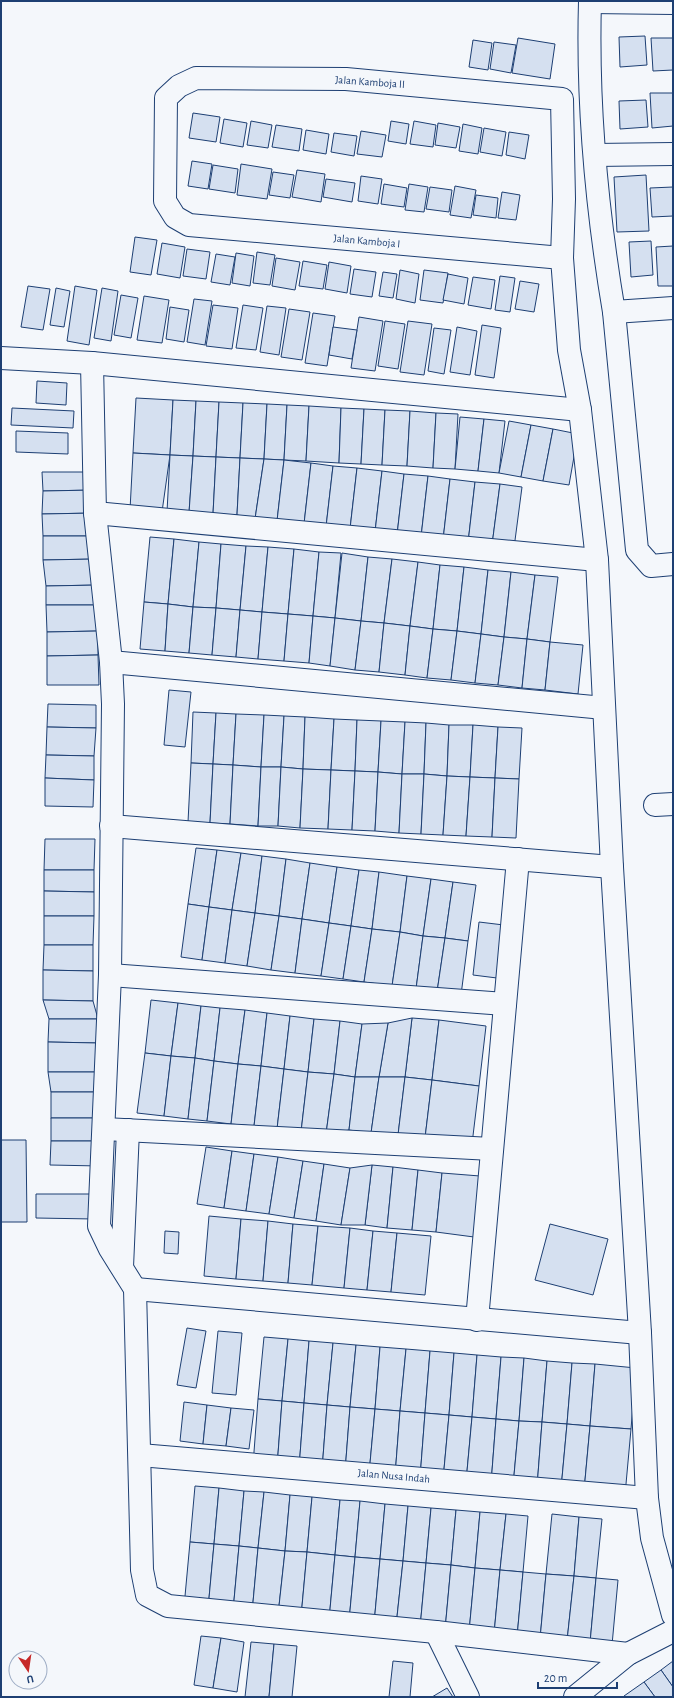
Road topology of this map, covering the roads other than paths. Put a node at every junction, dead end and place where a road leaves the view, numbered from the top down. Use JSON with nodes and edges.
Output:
{"nodes":[{"id":1,"x":590,"y":1,"type":"edge"},
{"id":2,"x":673,"y":3,"type":"edge"},
{"id":3,"x":673,"y":154,"type":"edge"},
{"id":4,"x":595,"y":156,"type":"junction"},
{"id":5,"x":175,"y":217,"type":"joint"},
{"id":6,"x":562,"y":258,"type":"junction"},
{"id":7,"x":673,"y":308,"type":"edge"},
{"id":8,"x":614,"y":312,"type":"junction"},
{"id":9,"x":1,"y":358,"type":"edge"},
{"id":10,"x":92,"y":363,"type":"junction"},
{"id":11,"x":580,"y":410,"type":"junction"},
{"id":12,"x":95,"y":513,"type":"junction"},
{"id":13,"x":596,"y":560,"type":"junction"},
{"id":14,"x":673,"y":564,"type":"edge"},
{"id":15,"x":111,"y":662,"type":"junction"},
{"id":16,"x":604,"y":708,"type":"junction"},
{"id":17,"x":111,"y":826,"type":"junction"},
{"id":18,"x":518,"y":859,"type":"junction"},
{"id":19,"x":612,"y":867,"type":"junction"},
{"id":20,"x":110,"y":975,"type":"junction"},
{"id":21,"x":505,"y":1004,"type":"junction"},
{"id":22,"x":104,"y":1129,"type":"junction"},
{"id":23,"x":128,"y":1130,"type":"junction"},
{"id":24,"x":492,"y":1149,"type":"junction"},
{"id":25,"x":122,"y":1267,"type":"junction"},
{"id":26,"x":135,"y":1289,"type":"junction"},
{"id":27,"x":477,"y":1320,"type":"junction"},
{"id":28,"x":640,"y":1333,"type":"junction"},
{"id":29,"x":140,"y":1455,"type":"junction"},
{"id":30,"x":647,"y":1498,"type":"junction"},
{"id":31,"x":673,"y":1615,"type":"edge"},
{"id":32,"x":673,"y":1631,"type":"edge"},
{"id":33,"x":436,"y":1632,"type":"junction"},
{"id":34,"x":628,"y":1654,"type":"junction"},
{"id":35,"x":468,"y":1697,"type":"edge"},
{"id":36,"x":575,"y":1697,"type":"edge"}],
"edges":[{"from":1,"to":2,"type":"street"},
{"from":1,"to":4,"type":"street"},
{"from":3,"to":4,"type":"street"},
{"from":4,"to":8,"type":"street"},
{"from":5,"to":6,"type":"street","name":"Jalan Kamboja I"},
{"from":5,"to":6,"type":"street","name":"Jalan Kamboja II"},
{"from":6,"to":11,"type":"street"},
{"from":7,"to":8,"type":"street"},
{"from":8,"to":14,"type":"street"},
{"from":9,"to":10,"type":"street"},
{"from":10,"to":11,"type":"street"},
{"from":10,"to":12,"type":"street"},
{"from":11,"to":13,"type":"street"},
{"from":12,"to":13,"type":"street"},
{"from":12,"to":15,"type":"street"},
{"from":13,"to":16,"type":"street"},
{"from":15,"to":16,"type":"street"},
{"from":15,"to":17,"type":"street"},
{"from":16,"to":19,"type":"street"},
{"from":17,"to":18,"type":"street"},
{"from":17,"to":20,"type":"street"},
{"from":18,"to":19,"type":"street"},
{"from":18,"to":21,"type":"street"},
{"from":19,"to":28,"type":"street"},
{"from":20,"to":21,"type":"street"},
{"from":20,"to":22,"type":"street"},
{"from":21,"to":24,"type":"street"},
{"from":22,"to":23,"type":"street"},
{"from":22,"to":25,"type":"street"},
{"from":23,"to":24,"type":"street"},
{"from":23,"to":25,"type":"street"},
{"from":24,"to":27,"type":"street"},
{"from":25,"to":26,"type":"street"},
{"from":26,"to":27,"type":"street"},
{"from":26,"to":29,"type":"street"},
{"from":27,"to":28,"type":"street"},
{"from":28,"to":30,"type":"street"},
{"from":29,"to":30,"type":"street","name":"Jalan Nusa Indah"},
{"from":29,"to":33,"type":"street"},
{"from":30,"to":31,"type":"street"},
{"from":32,"to":34,"type":"street"},
{"from":33,"to":34,"type":"street"},
{"from":33,"to":35,"type":"street"},
{"from":34,"to":36,"type":"street"}]}
